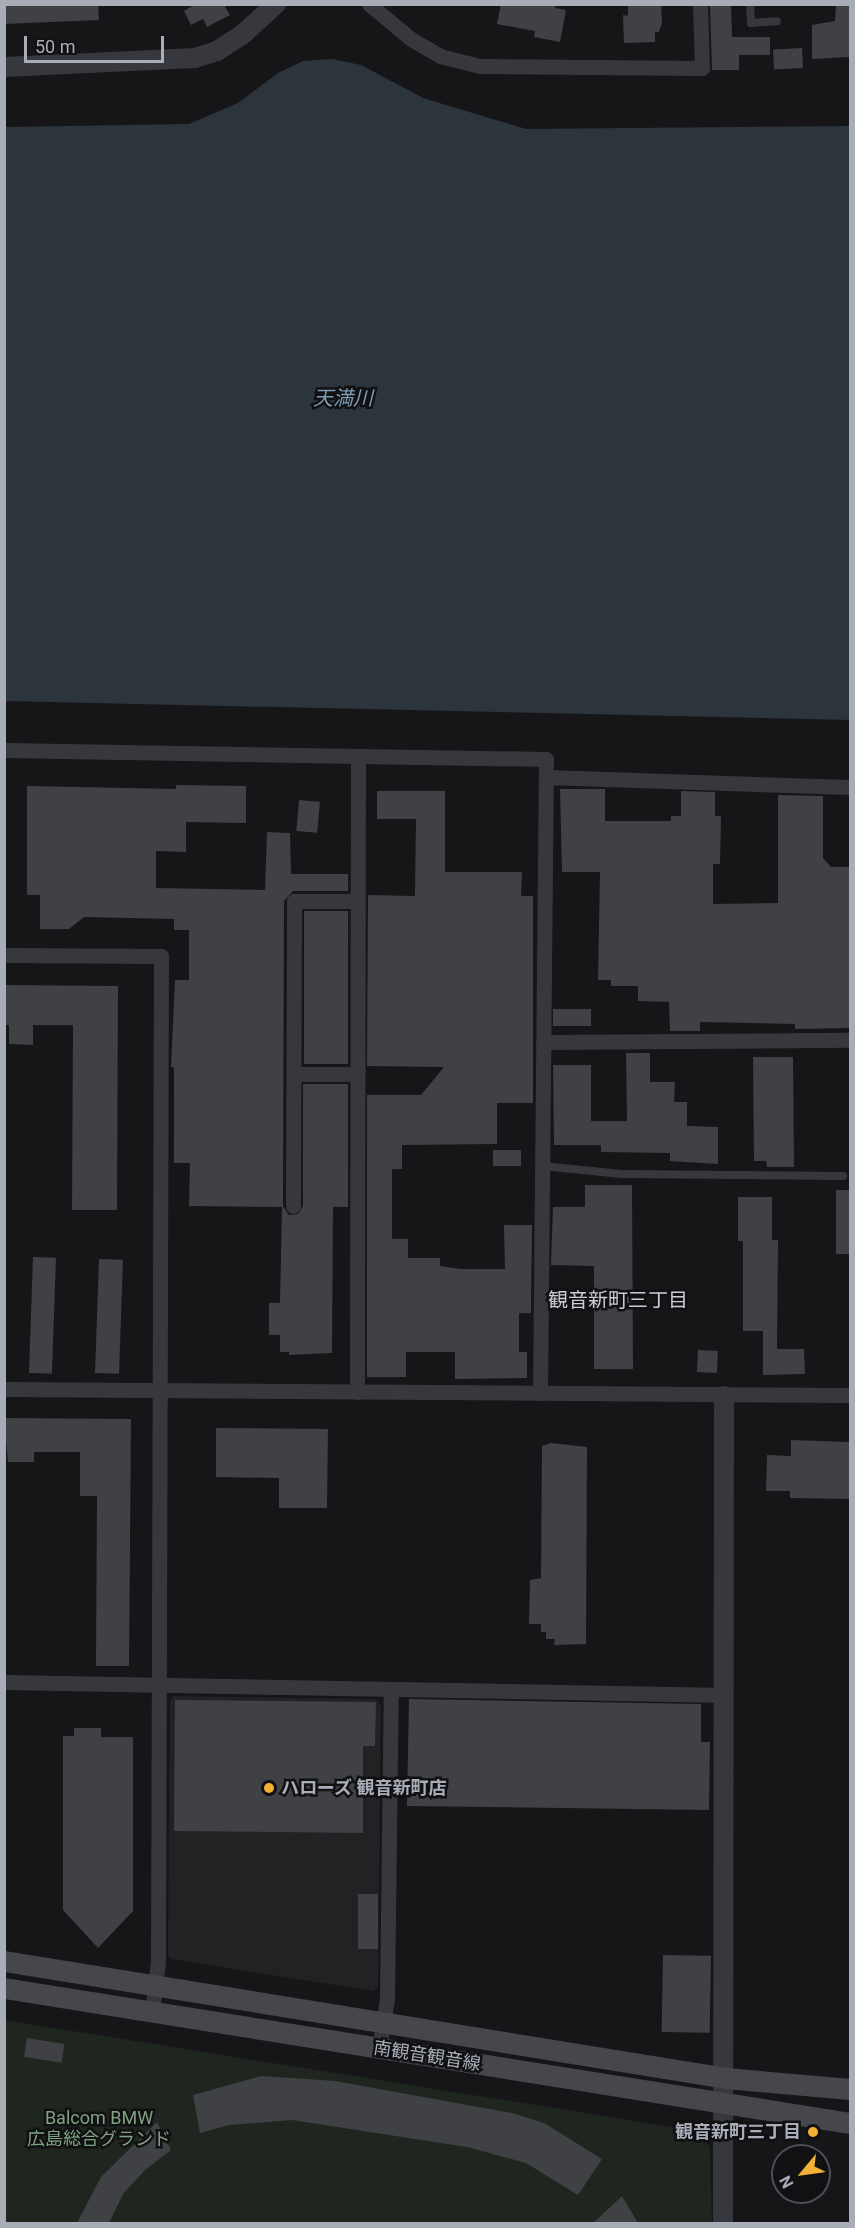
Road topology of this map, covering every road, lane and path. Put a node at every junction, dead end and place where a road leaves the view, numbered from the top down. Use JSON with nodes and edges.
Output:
{"nodes":[{"id":1,"x":276,"y":4,"type":"edge"},
{"id":2,"x":369,"y":4,"type":"edge"},
{"id":3,"x":700,"y":4,"type":"edge"},
{"id":4,"x":750,"y":4,"type":"edge"},
{"id":5,"x":777,"y":21,"type":"dead end"},
{"id":6,"x":4,"y":67,"type":"edge"},
{"id":7,"x":4,"y":750,"type":"edge"},
{"id":8,"x":358,"y":758,"type":"junction"},
{"id":9,"x":546,"y":777,"type":"junction"},
{"id":10,"x":850,"y":787,"type":"edge"},
{"id":11,"x":357,"y":901,"type":"junction"},
{"id":12,"x":4,"y":955,"type":"edge"},
{"id":13,"x":850,"y":1040,"type":"edge"},
{"id":14,"x":543,"y":1042,"type":"junction"},
{"id":15,"x":294,"y":1074,"type":"junction"},
{"id":16,"x":357,"y":1074,"type":"junction"},
{"id":17,"x":542,"y":1166,"type":"junction"},
{"id":18,"x":843,"y":1176,"type":"dead end"},
{"id":19,"x":293,"y":1206,"type":"dead end"},
{"id":20,"x":4,"y":1389,"type":"edge"},
{"id":21,"x":159,"y":1391,"type":"junction"},
{"id":22,"x":357,"y":1392,"type":"junction"},
{"id":23,"x":540,"y":1393,"type":"junction"},
{"id":24,"x":850,"y":1395,"type":"edge"},
{"id":25,"x":724,"y":1396,"type":"junction"},
{"id":26,"x":4,"y":1682,"type":"edge"},
{"id":27,"x":160,"y":1686,"type":"junction"},
{"id":28,"x":391,"y":1691,"type":"junction"},
{"id":29,"x":725,"y":1695,"type":"junction"},
{"id":30,"x":4,"y":1961,"type":"edge"},
{"id":31,"x":155,"y":1985,"type":"junction"},
{"id":32,"x":4,"y":1988,"type":"edge"},
{"id":33,"x":152,"y":2012,"type":"junction"},
{"id":34,"x":384,"y":2021,"type":"junction"},
{"id":35,"x":379,"y":2049,"type":"junction"},
{"id":36,"x":726,"y":2078,"type":"junction"},
{"id":37,"x":850,"y":2089,"type":"edge"},
{"id":38,"x":724,"y":2103,"type":"junction"},
{"id":39,"x":850,"y":2122,"type":"edge"},
{"id":40,"x":723,"y":2223,"type":"edge"}],
"edges":[{"from":1,"to":6,"type":"street"},
{"from":2,"to":3,"type":"street"},
{"from":4,"to":5,"type":"lane"},
{"from":7,"to":8,"type":"street"},
{"from":8,"to":9,"type":"street"},
{"from":8,"to":11,"type":"street"},
{"from":9,"to":10,"type":"street"},
{"from":9,"to":14,"type":"street"},
{"from":11,"to":15,"type":"street"},
{"from":11,"to":16,"type":"street"},
{"from":12,"to":21,"type":"street"},
{"from":13,"to":14,"type":"street"},
{"from":14,"to":17,"type":"street"},
{"from":15,"to":16,"type":"street"},
{"from":15,"to":19,"type":"street"},
{"from":16,"to":22,"type":"street"},
{"from":17,"to":18,"type":"lane"},
{"from":17,"to":23,"type":"street"},
{"from":20,"to":21,"type":"street"},
{"from":21,"to":22,"type":"street"},
{"from":21,"to":27,"type":"street"},
{"from":22,"to":23,"type":"street"},
{"from":23,"to":25,"type":"street"},
{"from":24,"to":25,"type":"street"},
{"from":25,"to":29,"type":"street"},
{"from":26,"to":27,"type":"street"},
{"from":27,"to":28,"type":"street"},
{"from":27,"to":31,"type":"street"},
{"from":28,"to":29,"type":"street"},
{"from":28,"to":34,"type":"street"},
{"from":29,"to":36,"type":"street"},
{"from":30,"to":31,"type":"main road","name":"南観音観音線"},
{"from":31,"to":33,"type":"street"},
{"from":31,"to":34,"type":"main road","name":"南観音観音線"},
{"from":32,"to":33,"type":"main road","name":"南観音観音線"},
{"from":33,"to":35,"type":"main road","name":"南観音観音線"},
{"from":34,"to":35,"type":"street"},
{"from":34,"to":36,"type":"main road","name":"南観音観音線"},
{"from":35,"to":38,"type":"main road","name":"南観音観音線"},
{"from":36,"to":37,"type":"main road","name":"南観音観音線"},
{"from":36,"to":38,"type":"street"},
{"from":38,"to":39,"type":"main road","name":"南観音観音線"},
{"from":38,"to":40,"type":"street"}]}
